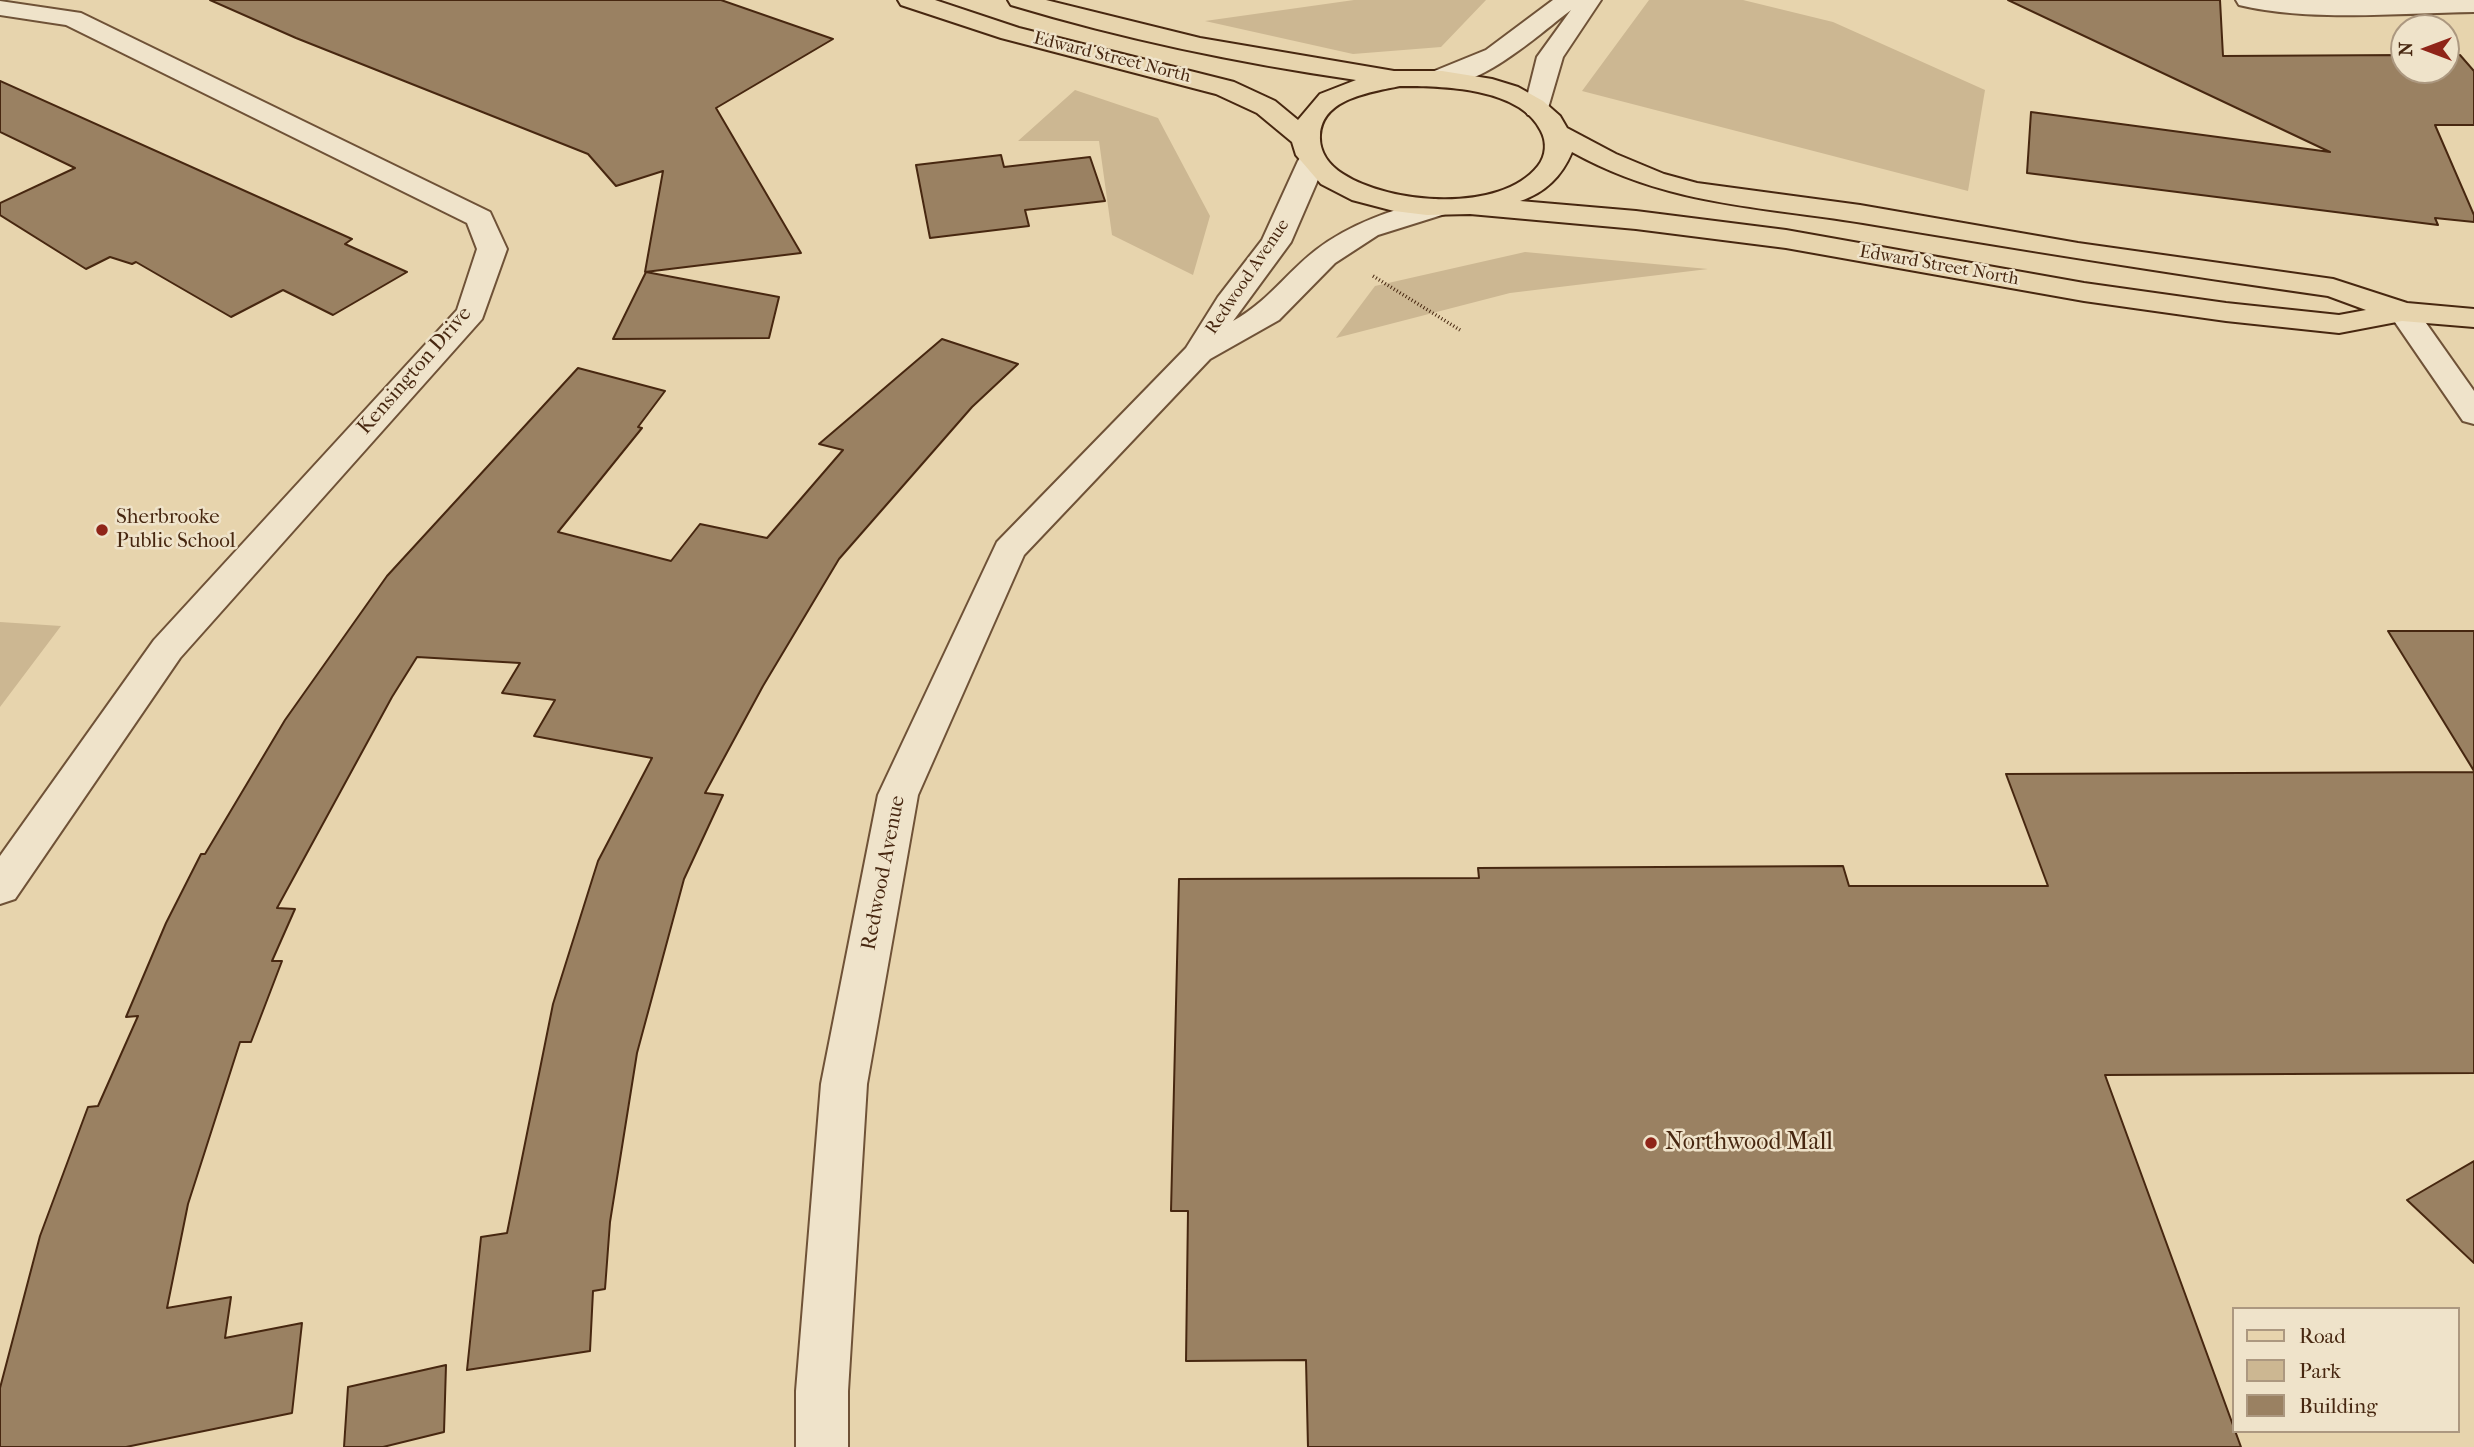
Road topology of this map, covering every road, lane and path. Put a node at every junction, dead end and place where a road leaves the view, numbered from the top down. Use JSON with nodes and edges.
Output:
{"nodes":[{"id":1,"x":910,"y":0,"type":"edge"},
{"id":2,"x":1020,"y":0,"type":"edge"},
{"id":3,"x":1569,"y":0,"type":"edge"},
{"id":4,"x":1589,"y":0,"type":"edge"},
{"id":5,"x":2248,"y":0,"type":"edge"},
{"id":6,"x":2474,"y":5,"type":"edge"},
{"id":7,"x":0,"y":8,"type":"edge"},
{"id":8,"x":1400,"y":78,"type":"junction"},
{"id":9,"x":1441,"y":78,"type":"junction"},
{"id":10,"x":1537,"y":108,"type":"junction"},
{"id":11,"x":1558,"y":134,"type":"junction"},
{"id":12,"x":1308,"y":150,"type":"junction"},
{"id":13,"x":1474,"y":206,"type":"junction"},
{"id":14,"x":1435,"y":208,"type":"junction"},
{"id":15,"x":1372,"y":275,"type":"dead end"},
{"id":16,"x":2403,"y":312,"type":"junction"},
{"id":17,"x":2474,"y":318,"type":"edge"},
{"id":18,"x":1460,"y":330,"type":"dead end"},
{"id":19,"x":1199,"y":353,"type":"junction"},
{"id":20,"x":2474,"y":414,"type":"edge"},
{"id":21,"x":0,"y":888,"type":"edge"},
{"id":22,"x":822,"y":1447,"type":"edge"}],
"edges":[{"from":1,"to":12,"type":"main road","name":"Edward Street North"},
{"from":2,"to":8,"type":"main road","name":"Edward Street North"},
{"from":3,"to":9,"type":"street"},
{"from":4,"to":10,"type":"street"},
{"from":5,"to":6,"type":"street"},
{"from":7,"to":21,"type":"street","name":"Kensington Drive"},
{"from":8,"to":9,"type":"main road"},
{"from":8,"to":12,"type":"main road"},
{"from":9,"to":10,"type":"main road"},
{"from":10,"to":11,"type":"main road"},
{"from":11,"to":13,"type":"main road"},
{"from":11,"to":16,"type":"main road","name":"Edward Street North"},
{"from":12,"to":14,"type":"main road","name":"Edward Street North"},
{"from":12,"to":19,"type":"street","name":"Redwood Avenue"},
{"from":13,"to":14,"type":"main road","name":"Edward Street North"},
{"from":13,"to":16,"type":"main road","name":"Edward Street North"},
{"from":14,"to":19,"type":"street","name":"Redwood Avenue"},
{"from":15,"to":18,"type":"path"},
{"from":16,"to":17,"type":"main road","name":"Edward Street North"},
{"from":16,"to":20,"type":"street"},
{"from":19,"to":22,"type":"street","name":"Redwood Avenue"}]}
